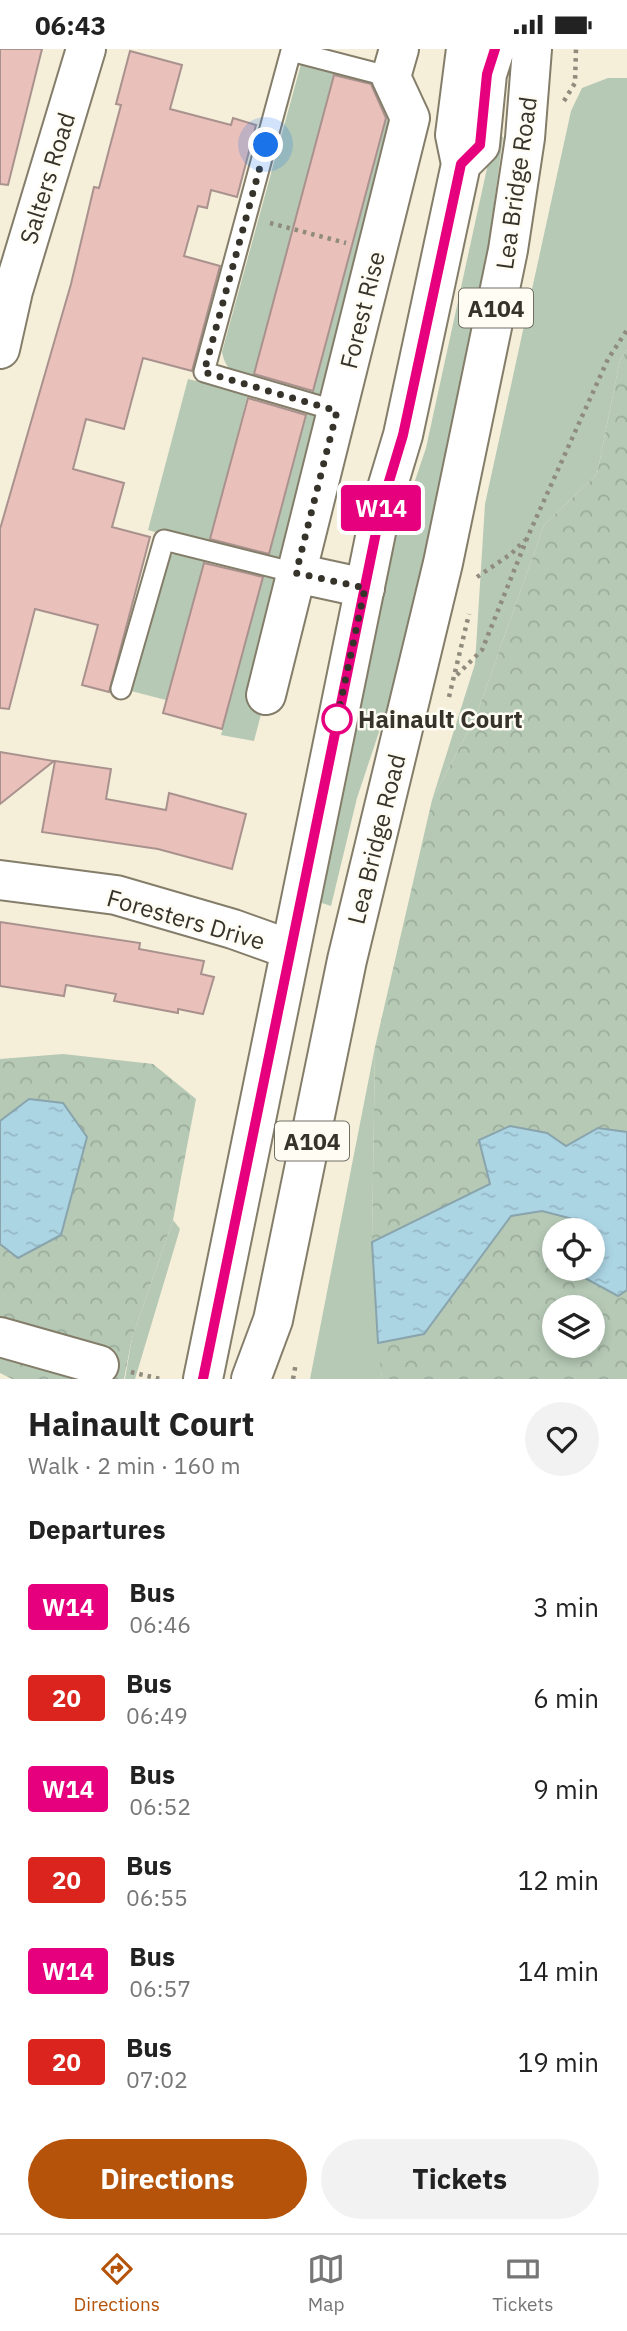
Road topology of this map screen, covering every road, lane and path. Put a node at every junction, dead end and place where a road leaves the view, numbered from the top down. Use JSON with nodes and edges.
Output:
{"nodes":[{"id":1,"x":86,"y":49,"type":"edge"},
{"id":2,"x":466,"y":49,"type":"edge"},
{"id":3,"x":495,"y":49,"type":"edge"},
{"id":4,"x":532,"y":49,"type":"edge"},
{"id":5,"x":576,"y":49,"type":"edge"},
{"id":6,"x":395,"y":63,"type":"edge"},
{"id":7,"x":575,"y":83,"type":"dead end"},
{"id":8,"x":461,"y":164,"type":"junction"},
{"id":9,"x":247,"y":216,"type":"junction"},
{"id":10,"x":377,"y":251,"type":"junction"},
{"id":11,"x":7,"y":294,"type":"edge"},
{"id":12,"x":627,"y":330,"type":"edge"},
{"id":13,"x":0,"y":349,"type":"edge"},
{"id":14,"x":337,"y":411,"type":"junction"},
{"id":15,"x":528,"y":536,"type":"junction"},
{"id":16,"x":296,"y":573,"type":"junction"},
{"id":17,"x":477,"y":577,"type":"dead end"},
{"id":18,"x":365,"y":588,"type":"junction"},
{"id":19,"x":456,"y":676,"type":"dead end"},
{"id":20,"x":121,"y":689,"type":"dead end"},
{"id":21,"x":266,"y":695,"type":"dead end"},
{"id":22,"x":0,"y":880,"type":"edge"},
{"id":23,"x":289,"y":949,"type":"junction"},
{"id":24,"x":347,"y":960,"type":"junction"},
{"id":25,"x":274,"y":1320,"type":"junction"},
{"id":26,"x":0,"y":1337,"type":"edge"},
{"id":27,"x":99,"y":1365,"type":"dead end"},
{"id":28,"x":203,"y":1379,"type":"edge"},
{"id":29,"x":251,"y":1379,"type":"edge"},
{"id":30,"x":275,"y":1379,"type":"edge"}],
"edges":[{"from":1,"to":11,"type":"main road","name":"Salters Road"},
{"from":2,"to":8,"type":"main road","number":"A104"},
{"from":3,"to":8,"type":"main road","number":"A104"},
{"from":4,"to":24,"type":"main road","name":"Lea Bridge Road","number":"A104"},
{"from":5,"to":7,"type":"path"},
{"from":6,"to":9,"type":"lane"},
{"from":6,"to":10,"type":"main road","name":"Forest Rise"},
{"from":8,"to":18,"type":"main road","number":"A104"},
{"from":9,"to":10,"type":"path"},
{"from":9,"to":14,"type":"lane"},
{"from":10,"to":14,"type":"main road","name":"Forest Rise"},
{"from":11,"to":13,"type":"main road","name":"Salters Road"},
{"from":12,"to":15,"type":"path"},
{"from":14,"to":16,"type":"main road","name":"Forest Rise"},
{"from":15,"to":17,"type":"path"},
{"from":15,"to":19,"type":"path"},
{"from":16,"to":18,"type":"main road"},
{"from":16,"to":20,"type":"lane"},
{"from":16,"to":21,"type":"main road","name":"Forest Rise"},
{"from":18,"to":23,"type":"main road","number":"A104"},
{"from":22,"to":23,"type":"main road","name":"Foresters Drive"},
{"from":23,"to":24,"type":"main road","name":"Foresters Drive"},
{"from":23,"to":28,"type":"main road","number":"A104"},
{"from":24,"to":25,"type":"main road","name":"Lea Bridge Road","number":"A104"},
{"from":25,"to":29,"type":"main road","name":"Lea Bridge Road","number":"A104"},
{"from":25,"to":30,"type":"main road","number":"A104"},
{"from":26,"to":27,"type":"main road"}]}
